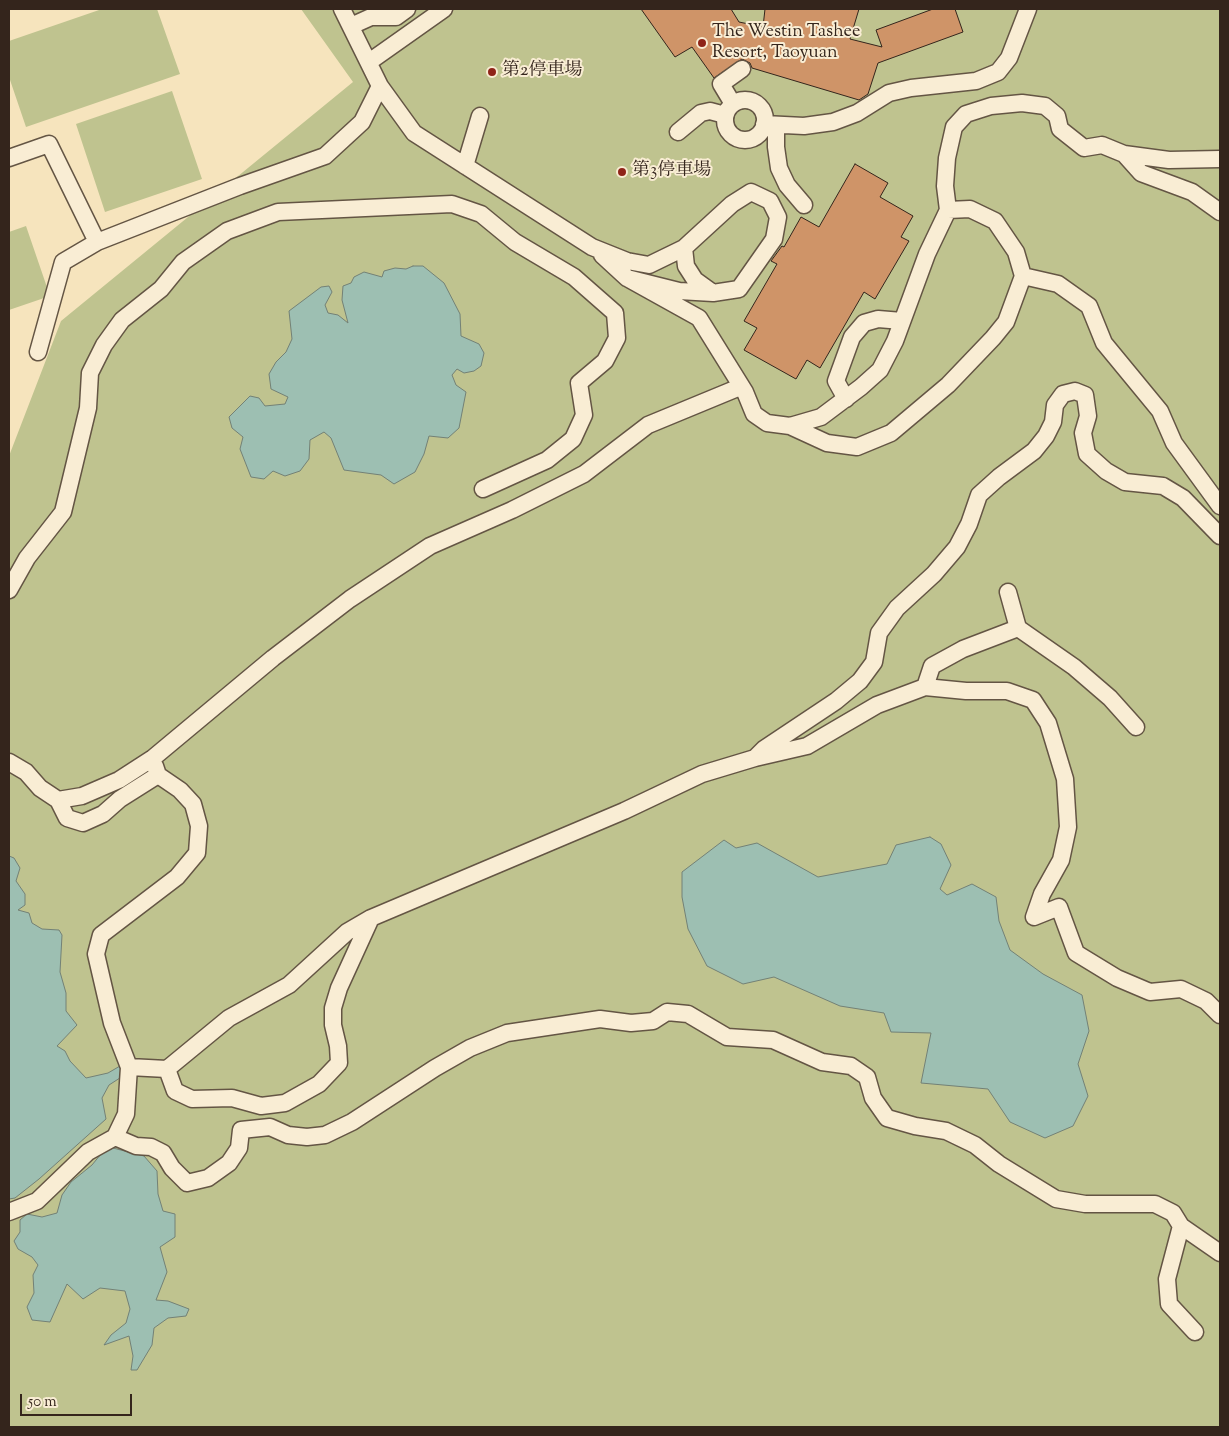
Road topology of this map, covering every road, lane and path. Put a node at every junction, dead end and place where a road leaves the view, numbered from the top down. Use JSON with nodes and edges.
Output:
{"nodes":[{"id":1,"x":342,"y":9,"type":"edge"},
{"id":2,"x":444,"y":9,"type":"edge"},
{"id":3,"x":1028,"y":9,"type":"edge"},
{"id":4,"x":401,"y":13,"type":"edge"},
{"id":5,"x":351,"y":26,"type":"junction"},
{"id":6,"x":407,"y":35,"type":"junction"},
{"id":7,"x":369,"y":62,"type":"junction"},
{"id":8,"x":742,"y":69,"type":"dead end"},
{"id":9,"x":380,"y":86,"type":"junction"},
{"id":10,"x":729,"y":109,"type":"junction"},
{"id":11,"x":480,"y":116,"type":"dead end"},
{"id":12,"x":770,"y":125,"type":"junction"},
{"id":13,"x":678,"y":132,"type":"dead end"},
{"id":14,"x":1124,"y":154,"type":"junction"},
{"id":15,"x":9,"y":158,"type":"edge"},
{"id":16,"x":1220,"y":159,"type":"edge"},
{"id":17,"x":466,"y":166,"type":"junction"},
{"id":18,"x":804,"y":205,"type":"dead end"},
{"id":19,"x":948,"y":210,"type":"junction"},
{"id":20,"x":1220,"y":212,"type":"edge"},
{"id":21,"x":97,"y":242,"type":"junction"},
{"id":22,"x":592,"y":247,"type":"junction"},
{"id":23,"x":684,"y":248,"type":"junction"},
{"id":24,"x":1023,"y":276,"type":"junction"},
{"id":25,"x":627,"y":278,"type":"junction"},
{"id":26,"x":713,"y":293,"type":"junction"},
{"id":27,"x":902,"y":321,"type":"junction"},
{"id":28,"x":38,"y":352,"type":"dead end"},
{"id":29,"x":740,"y":387,"type":"junction"},
{"id":30,"x":846,"y":399,"type":"junction"},
{"id":31,"x":790,"y":426,"type":"junction"},
{"id":32,"x":483,"y":489,"type":"dead end"},
{"id":33,"x":1220,"y":506,"type":"edge"},
{"id":34,"x":1220,"y":536,"type":"edge"},
{"id":35,"x":9,"y":590,"type":"edge"},
{"id":36,"x":1008,"y":592,"type":"dead end"},
{"id":37,"x":1018,"y":628,"type":"junction"},
{"id":38,"x":925,"y":687,"type":"junction"},
{"id":39,"x":1136,"y":727,"type":"dead end"},
{"id":40,"x":153,"y":758,"type":"junction"},
{"id":41,"x":755,"y":758,"type":"junction"},
{"id":42,"x":9,"y":762,"type":"edge"},
{"id":43,"x":158,"y":774,"type":"junction"},
{"id":44,"x":58,"y":800,"type":"junction"},
{"id":45,"x":370,"y":918,"type":"junction"},
{"id":46,"x":1220,"y":1015,"type":"edge"},
{"id":47,"x":129,"y":1068,"type":"junction"},
{"id":48,"x":167,"y":1069,"type":"junction"},
{"id":49,"x":115,"y":1136,"type":"junction"},
{"id":50,"x":9,"y":1212,"type":"edge"},
{"id":51,"x":1181,"y":1226,"type":"junction"},
{"id":52,"x":1220,"y":1253,"type":"edge"},
{"id":53,"x":1195,"y":1332,"type":"dead end"}],
"edges":[{"from":1,"to":5,"type":"street"},
{"from":2,"to":6,"type":"street"},
{"from":3,"to":12,"type":"street"},
{"from":4,"to":5,"type":"street"},
{"from":4,"to":6,"type":"street"},
{"from":5,"to":7,"type":"street"},
{"from":6,"to":7,"type":"street"},
{"from":7,"to":9,"type":"street"},
{"from":8,"to":10,"type":"street"},
{"from":9,"to":17,"type":"street"},
{"from":9,"to":21,"type":"street"},
{"from":10,"to":12,"type":"street"},
{"from":10,"to":12,"type":"street"},
{"from":10,"to":13,"type":"street"},
{"from":11,"to":17,"type":"street"},
{"from":12,"to":18,"type":"street"},
{"from":14,"to":16,"type":"street"},
{"from":14,"to":19,"type":"street"},
{"from":14,"to":20,"type":"street"},
{"from":15,"to":21,"type":"street"},
{"from":17,"to":22,"type":"street"},
{"from":19,"to":24,"type":"street"},
{"from":19,"to":27,"type":"street"},
{"from":21,"to":28,"type":"street"},
{"from":22,"to":23,"type":"street"},
{"from":22,"to":25,"type":"street"},
{"from":23,"to":26,"type":"street"},
{"from":23,"to":26,"type":"street"},
{"from":24,"to":31,"type":"street"},
{"from":24,"to":33,"type":"street"},
{"from":25,"to":26,"type":"street"},
{"from":25,"to":29,"type":"street"},
{"from":27,"to":30,"type":"street"},
{"from":27,"to":30,"type":"street"},
{"from":29,"to":31,"type":"street"},
{"from":29,"to":40,"type":"street"},
{"from":30,"to":31,"type":"street"},
{"from":32,"to":35,"type":"street"},
{"from":34,"to":41,"type":"street"},
{"from":36,"to":37,"type":"street"},
{"from":37,"to":38,"type":"street"},
{"from":37,"to":39,"type":"street"},
{"from":38,"to":41,"type":"street"},
{"from":38,"to":46,"type":"street"},
{"from":40,"to":43,"type":"street"},
{"from":40,"to":44,"type":"street"},
{"from":41,"to":45,"type":"street"},
{"from":42,"to":44,"type":"street"},
{"from":43,"to":44,"type":"street"},
{"from":43,"to":47,"type":"street"},
{"from":45,"to":48,"type":"street"},
{"from":45,"to":48,"type":"street"},
{"from":47,"to":48,"type":"street"},
{"from":47,"to":49,"type":"street"},
{"from":49,"to":50,"type":"street"},
{"from":49,"to":51,"type":"street"},
{"from":51,"to":52,"type":"street"},
{"from":51,"to":53,"type":"street"}]}
